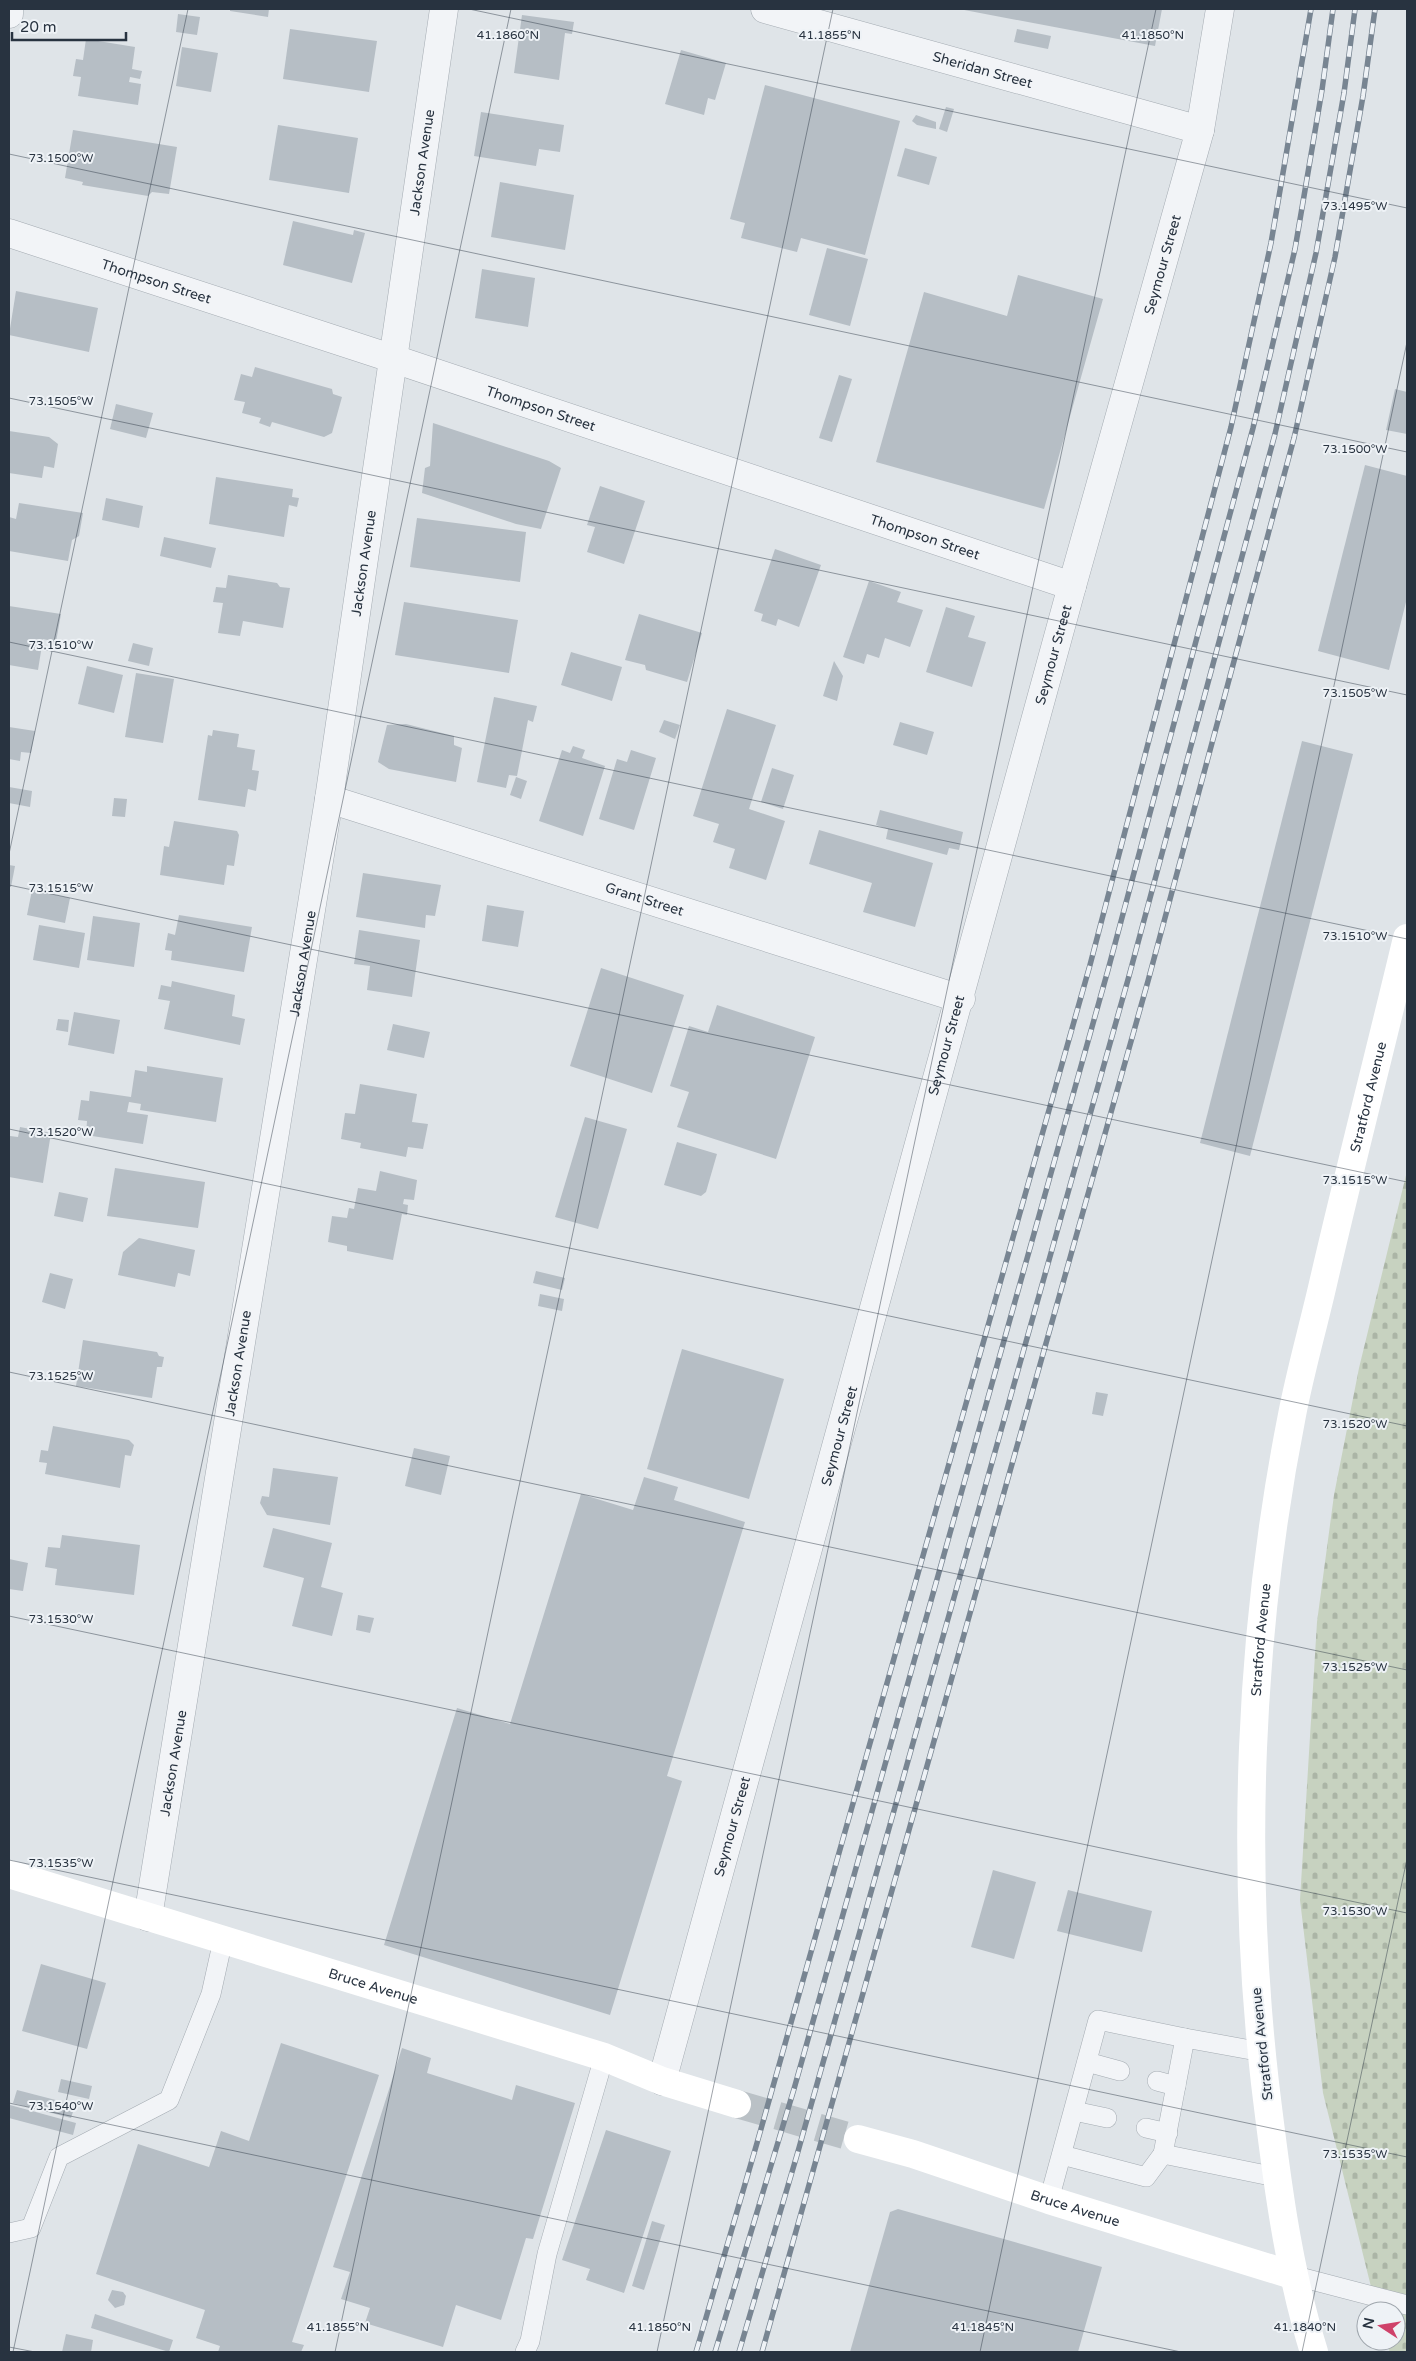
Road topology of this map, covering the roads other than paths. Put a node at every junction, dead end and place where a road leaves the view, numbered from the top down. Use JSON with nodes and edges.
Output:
{"nodes":[{"id":1,"x":10,"y":9,"type":"edge"},
{"id":2,"x":444,"y":9,"type":"edge"},
{"id":3,"x":765,"y":9,"type":"edge"},
{"id":4,"x":1220,"y":9,"type":"edge"},
{"id":5,"x":9,"y":14,"type":"edge"},
{"id":6,"x":1200,"y":130,"type":"junction"},
{"id":7,"x":9,"y":233,"type":"edge"},
{"id":8,"x":394,"y":359,"type":"junction"},
{"id":9,"x":1072,"y":586,"type":"junction"},
{"id":10,"x":328,"y":799,"type":"junction"},
{"id":11,"x":1407,"y":938,"type":"edge"},
{"id":12,"x":1401,"y":992,"type":"edge"},
{"id":13,"x":961,"y":999,"type":"junction"},
{"id":14,"x":9,"y":1874,"type":"edge"},
{"id":15,"x":148,"y":1916,"type":"junction"},
{"id":16,"x":223,"y":1940,"type":"junction"},
{"id":17,"x":1185,"y":2038,"type":"junction"},
{"id":18,"x":1262,"y":2052,"type":"junction"},
{"id":19,"x":604,"y":2057,"type":"junction"},
{"id":20,"x":1087,"y":2062,"type":"junction"},
{"id":21,"x":1120,"y":2071,"type":"dead end"},
{"id":22,"x":662,"y":2081,"type":"junction"},
{"id":23,"x":1158,"y":2081,"type":"dead end"},
{"id":24,"x":1176,"y":2086,"type":"junction"},
{"id":25,"x":737,"y":2104,"type":"tunnel mouth"},
{"id":26,"x":1074,"y":2111,"type":"junction"},
{"id":27,"x":1107,"y":2118,"type":"dead end"},
{"id":28,"x":1146,"y":2128,"type":"dead end"},
{"id":29,"x":1168,"y":2133,"type":"junction"},
{"id":30,"x":858,"y":2139,"type":"tunnel mouth"},
{"id":31,"x":1163,"y":2154,"type":"junction"},
{"id":32,"x":1062,"y":2155,"type":"junction"},
{"id":33,"x":1276,"y":2177,"type":"junction"},
{"id":34,"x":1049,"y":2200,"type":"junction"},
{"id":35,"x":9,"y":2233,"type":"edge"},
{"id":36,"x":1292,"y":2275,"type":"junction"},
{"id":37,"x":1407,"y":2305,"type":"edge"},
{"id":38,"x":525,"y":2352,"type":"edge"},
{"id":39,"x":1314,"y":2352,"type":"edge"}],
"edges":[{"from":1,"to":5,"type":"street"},
{"from":2,"to":8,"type":"street","name":"Jackson Avenue"},
{"from":3,"to":6,"type":"street","name":"Sheridan Street"},
{"from":4,"to":6,"type":"street","name":"Seymour Street"},
{"from":6,"to":9,"type":"street","name":"Seymour Street"},
{"from":7,"to":8,"type":"street","name":"Thompson Street"},
{"from":8,"to":9,"type":"street","name":"Thompson Street"},
{"from":8,"to":10,"type":"street","name":"Jackson Avenue"},
{"from":9,"to":13,"type":"street","name":"Seymour Street"},
{"from":10,"to":13,"type":"street","name":"Grant Street"},
{"from":10,"to":15,"type":"street","name":"Jackson Avenue"},
{"from":11,"to":12,"type":"main road","name":"Stratford Avenue"},
{"from":12,"to":18,"type":"main road","name":"Stratford Avenue"},
{"from":13,"to":22,"type":"street","name":"Seymour Street"},
{"from":14,"to":15,"type":"main road","name":"Bruce Avenue"},
{"from":15,"to":16,"type":"main road","name":"Bruce Avenue"},
{"from":16,"to":19,"type":"main road","name":"Bruce Avenue"},
{"from":16,"to":35,"type":"lane"},
{"from":17,"to":18,"type":"lane"},
{"from":17,"to":20,"type":"lane"},
{"from":17,"to":24,"type":"lane"},
{"from":18,"to":33,"type":"main road","name":"Stratford Avenue"},
{"from":19,"to":22,"type":"main road","name":"Bruce Avenue"},
{"from":19,"to":38,"type":"lane"},
{"from":20,"to":21,"type":"lane"},
{"from":20,"to":26,"type":"lane"},
{"from":22,"to":25,"type":"main road","name":"Bruce Avenue"},
{"from":23,"to":24,"type":"lane"},
{"from":24,"to":29,"type":"lane"},
{"from":26,"to":27,"type":"lane"},
{"from":26,"to":32,"type":"lane"},
{"from":28,"to":29,"type":"lane"},
{"from":29,"to":31,"type":"lane"},
{"from":30,"to":34,"type":"main road","name":"Bruce Avenue"},
{"from":31,"to":32,"type":"lane"},
{"from":31,"to":33,"type":"lane"},
{"from":32,"to":34,"type":"lane"},
{"from":33,"to":36,"type":"main road","name":"Stratford Avenue"},
{"from":34,"to":36,"type":"main road","name":"Bruce Avenue"},
{"from":36,"to":37,"type":"lane"},
{"from":36,"to":39,"type":"main road","name":"Stratford Avenue"}]}
